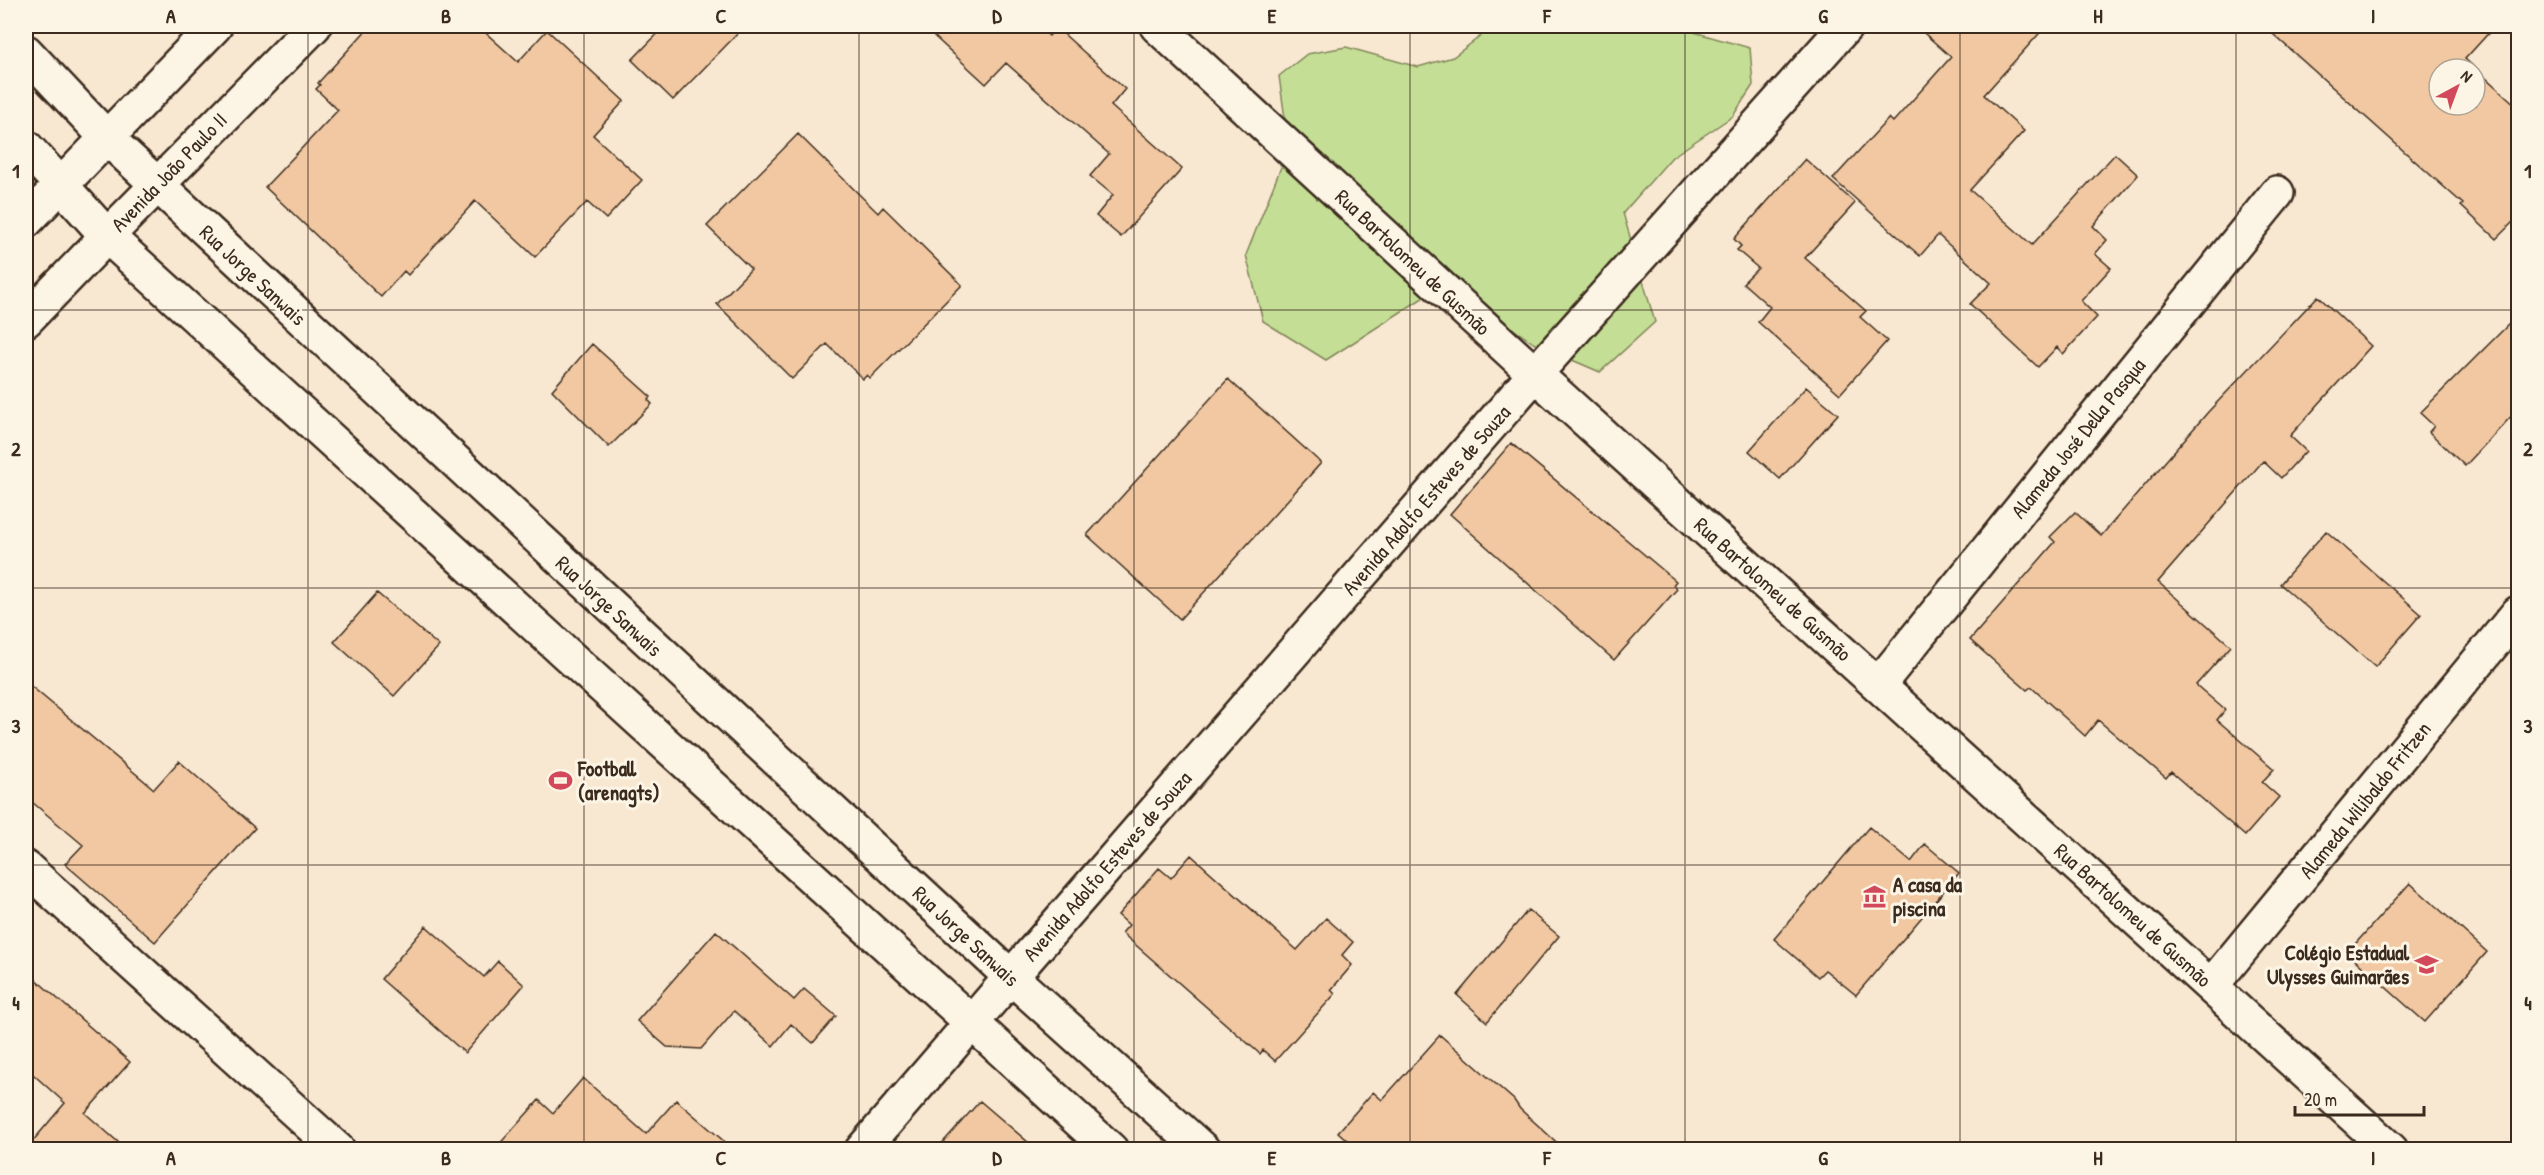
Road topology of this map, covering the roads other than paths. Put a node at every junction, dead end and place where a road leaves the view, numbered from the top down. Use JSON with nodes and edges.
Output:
{"nodes":[{"id":1,"x":215,"y":26,"type":"edge"},
{"id":2,"x":314,"y":26,"type":"edge"},
{"id":3,"x":1157,"y":26,"type":"edge"},
{"id":4,"x":1846,"y":26,"type":"edge"},
{"id":5,"x":26,"y":52,"type":"edge"},
{"id":6,"x":106,"y":137,"type":"junction"},
{"id":7,"x":26,"y":147,"type":"edge"},
{"id":8,"x":61,"y":185,"type":"junction"},
{"id":9,"x":155,"y":185,"type":"junction"},
{"id":10,"x":2277,"y":193,"type":"dead end"},
{"id":11,"x":26,"y":221,"type":"edge"},
{"id":12,"x":107,"y":236,"type":"junction"},
{"id":13,"x":26,"y":320,"type":"edge"},
{"id":14,"x":1535,"y":374,"type":"junction"},
{"id":15,"x":2518,"y":613,"type":"edge"},
{"id":16,"x":1879,"y":684,"type":"junction"},
{"id":17,"x":26,"y":868,"type":"edge"},
{"id":18,"x":1011,"y":977,"type":"junction"},
{"id":19,"x":2211,"y":986,"type":"junction"},
{"id":20,"x":971,"y":1022,"type":"junction"},
{"id":21,"x":338,"y":1149,"type":"edge"},
{"id":22,"x":862,"y":1149,"type":"edge"},
{"id":23,"x":1111,"y":1149,"type":"edge"},
{"id":24,"x":1203,"y":1149,"type":"edge"},
{"id":25,"x":2391,"y":1149,"type":"edge"}],
"edges":[{"from":1,"to":6,"type":"street"},
{"from":2,"to":9,"type":"street","name":"Avenida João Paulo II"},
{"from":3,"to":14,"type":"street","name":"Rua Bartolomeu de Gusmão"},
{"from":4,"to":14,"type":"street","name":"Avenida Adolfo Esteves de Souza"},
{"from":5,"to":6,"type":"street","name":"Rua Jorge Sanwais"},
{"from":6,"to":8,"type":"street"},
{"from":6,"to":9,"type":"street","name":"Rua Jorge Sanwais"},
{"from":7,"to":8,"type":"street"},
{"from":8,"to":11,"type":"street"},
{"from":8,"to":12,"type":"street"},
{"from":9,"to":12,"type":"street","name":"Avenida João Paulo II"},
{"from":9,"to":18,"type":"street","name":"Rua Jorge Sanwais"},
{"from":10,"to":16,"type":"street","name":"Alameda José Della Pasqua"},
{"from":12,"to":13,"type":"street","name":"Avenida João Paulo II"},
{"from":12,"to":20,"type":"street"},
{"from":14,"to":16,"type":"street","name":"Rua Bartolomeu de Gusmão"},
{"from":14,"to":18,"type":"street","name":"Avenida Adolfo Esteves de Souza"},
{"from":15,"to":19,"type":"street","name":"Alameda Wilibaldo Fritzen"},
{"from":16,"to":19,"type":"street","name":"Rua Bartolomeu de Gusmão"},
{"from":17,"to":21,"type":"street"},
{"from":18,"to":20,"type":"street","name":"Avenida Adolfo Esteves de Souza"},
{"from":18,"to":24,"type":"street","name":"Rua Jorge Sanwais"},
{"from":19,"to":25,"type":"street","name":"Rua Bartolomeu de Gusmão"},
{"from":20,"to":22,"type":"street","name":"Avenida Adolfo Esteves de Souza"},
{"from":20,"to":23,"type":"street"}]}
